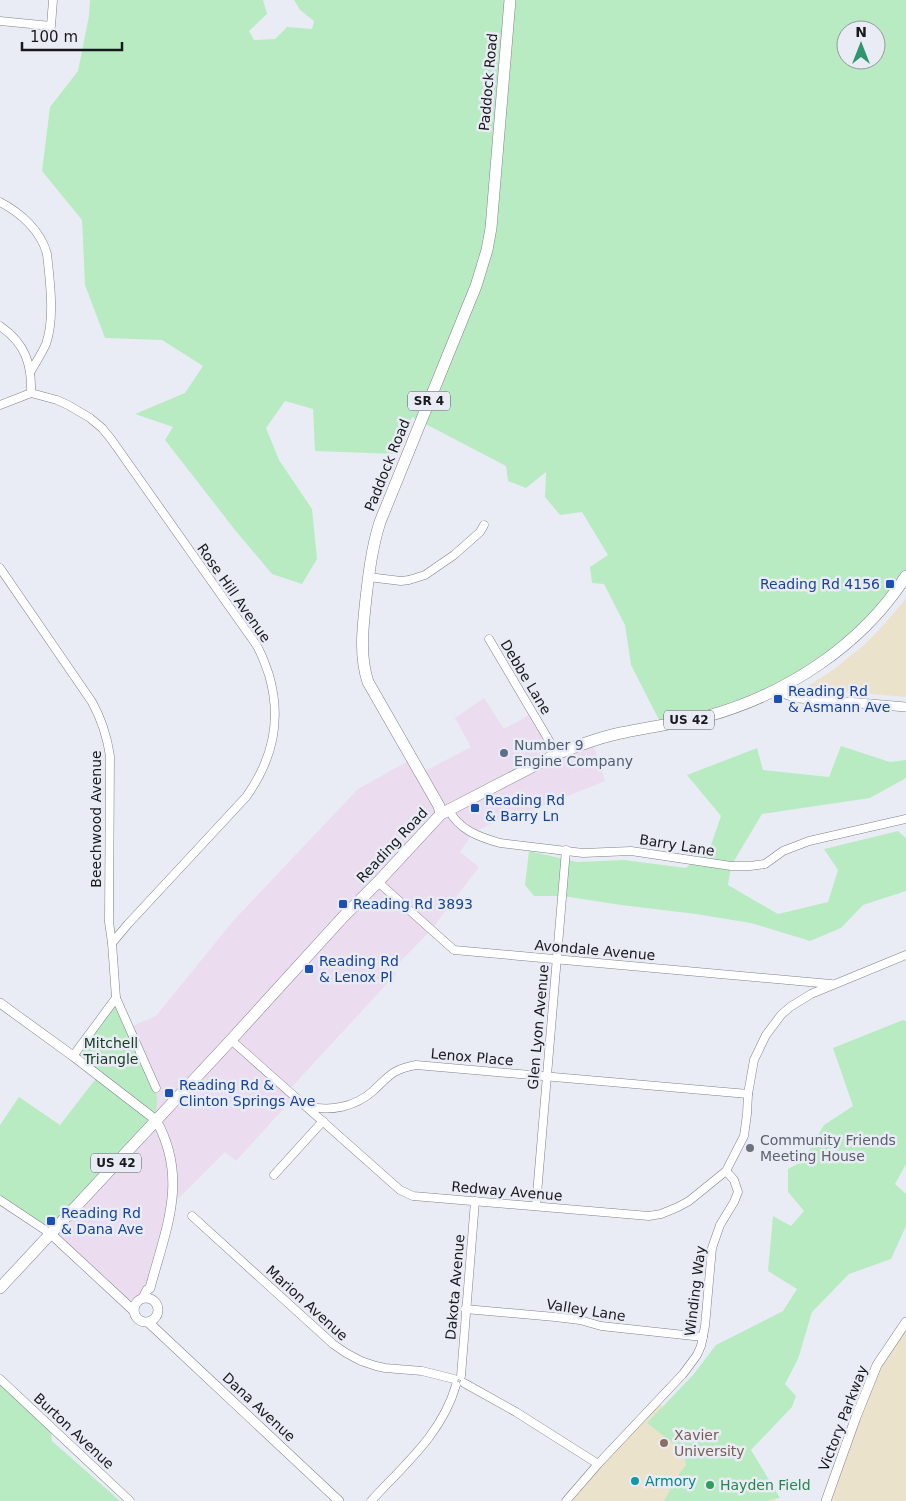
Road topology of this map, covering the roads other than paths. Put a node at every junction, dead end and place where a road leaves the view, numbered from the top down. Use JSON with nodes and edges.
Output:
{"nodes":[{"id":1,"x":53,"y":0,"type":"edge"},
{"id":2,"x":510,"y":0,"type":"edge"},
{"id":3,"x":0,"y":21,"type":"edge"},
{"id":4,"x":0,"y":202,"type":"edge"},
{"id":5,"x":0,"y":326,"type":"edge"},
{"id":6,"x":31,"y":371,"type":"junction"},
{"id":7,"x":31,"y":393,"type":"junction"},
{"id":8,"x":0,"y":405,"type":"edge"},
{"id":9,"x":484,"y":525,"type":"dead end"},
{"id":10,"x":0,"y":568,"type":"edge"},
{"id":11,"x":906,"y":576,"type":"edge"},
{"id":12,"x":368,"y":577,"type":"junction"},
{"id":13,"x":489,"y":639,"type":"dead end"},
{"id":14,"x":780,"y":688,"type":"junction"},
{"id":15,"x":906,"y":707,"type":"edge"},
{"id":16,"x":557,"y":754,"type":"junction"},
{"id":17,"x":445,"y":812,"type":"junction"},
{"id":18,"x":906,"y":819,"type":"edge"},
{"id":19,"x":566,"y":850,"type":"junction"},
{"id":20,"x":378,"y":882,"type":"junction"},
{"id":21,"x":112,"y":943,"type":"junction"},
{"id":22,"x":906,"y":955,"type":"edge"},
{"id":23,"x":556,"y":959,"type":"junction"},
{"id":24,"x":834,"y":985,"type":"junction"},
{"id":25,"x":116,"y":998,"type":"junction"},
{"id":26,"x":0,"y":1002,"type":"edge"},
{"id":27,"x":231,"y":1040,"type":"junction"},
{"id":28,"x":73,"y":1056,"type":"junction"},
{"id":29,"x":546,"y":1076,"type":"junction"},
{"id":30,"x":156,"y":1088,"type":"dead end"},
{"id":31,"x":748,"y":1094,"type":"junction"},
{"id":32,"x":305,"y":1105,"type":"junction"},
{"id":33,"x":156,"y":1120,"type":"junction"},
{"id":34,"x":323,"y":1121,"type":"junction"},
{"id":35,"x":726,"y":1171,"type":"junction"},
{"id":36,"x":274,"y":1175,"type":"dead end"},
{"id":37,"x":0,"y":1200,"type":"edge"},
{"id":38,"x":475,"y":1201,"type":"junction"},
{"id":39,"x":536,"y":1206,"type":"junction"},
{"id":40,"x":192,"y":1216,"type":"dead end"},
{"id":41,"x":51,"y":1234,"type":"junction"},
{"id":42,"x":0,"y":1288,"type":"edge"},
{"id":43,"x":150,"y":1288,"type":"junction"},
{"id":44,"x":120,"y":1297,"type":"junction"},
{"id":45,"x":140,"y":1300,"type":"junction"},
{"id":46,"x":153,"y":1300,"type":"junction"},
{"id":47,"x":465,"y":1309,"type":"junction"},
{"id":48,"x":134,"y":1311,"type":"junction"},
{"id":49,"x":156,"y":1317,"type":"junction"},
{"id":50,"x":148,"y":1322,"type":"junction"},
{"id":51,"x":906,"y":1322,"type":"edge"},
{"id":52,"x":159,"y":1333,"type":"junction"},
{"id":53,"x":703,"y":1336,"type":"junction"},
{"id":54,"x":0,"y":1379,"type":"edge"},
{"id":55,"x":459,"y":1381,"type":"junction"},
{"id":56,"x":598,"y":1464,"type":"junction"},
{"id":57,"x":130,"y":1501,"type":"edge"},
{"id":58,"x":339,"y":1501,"type":"edge"},
{"id":59,"x":371,"y":1501,"type":"edge"},
{"id":60,"x":566,"y":1501,"type":"edge"},
{"id":61,"x":826,"y":1501,"type":"edge"}],
"edges":[{"from":1,"to":3,"type":"street"},
{"from":2,"to":12,"type":"main road","name":"Paddock Road","number":"SR 4"},
{"from":4,"to":6,"type":"street"},
{"from":5,"to":6,"type":"street"},
{"from":6,"to":7,"type":"street"},
{"from":7,"to":8,"type":"street"},
{"from":7,"to":21,"type":"street","name":"Rose Hill Avenue"},
{"from":9,"to":12,"type":"street"},
{"from":10,"to":21,"type":"street","name":"Beechwood Avenue"},
{"from":11,"to":14,"type":"main road","name":"Reading Road","number":"US 42"},
{"from":12,"to":17,"type":"main road","name":"Paddock Road","number":"SR 4"},
{"from":13,"to":16,"type":"street","name":"Debbe Lane"},
{"from":14,"to":15,"type":"street"},
{"from":14,"to":16,"type":"main road","name":"Reading Road","number":"US 42"},
{"from":16,"to":17,"type":"main road","name":"Reading Road","number":"US 42"},
{"from":17,"to":19,"type":"street","name":"Barry Lane"},
{"from":17,"to":20,"type":"main road","name":"Reading Road","number":"US 42"},
{"from":18,"to":19,"type":"street","name":"Barry Lane"},
{"from":19,"to":23,"type":"street","name":"Glen Lyon Avenue"},
{"from":20,"to":23,"type":"street","name":"Avondale Avenue"},
{"from":20,"to":27,"type":"main road","name":"Reading Road","number":"US 42"},
{"from":21,"to":25,"type":"street","name":"Beechwood Avenue"},
{"from":22,"to":24,"type":"street"},
{"from":23,"to":24,"type":"street","name":"Avondale Avenue"},
{"from":23,"to":29,"type":"street","name":"Glen Lyon Avenue"},
{"from":24,"to":31,"type":"street"},
{"from":25,"to":28,"type":"street"},
{"from":25,"to":30,"type":"street","name":"Beechwood Avenue"},
{"from":26,"to":28,"type":"street"},
{"from":27,"to":32,"type":"street"},
{"from":27,"to":33,"type":"main road","name":"Reading Road","number":"US 42"},
{"from":28,"to":33,"type":"street"},
{"from":29,"to":31,"type":"street","name":"Lenox Place"},
{"from":29,"to":32,"type":"street","name":"Lenox Place"},
{"from":29,"to":39,"type":"street","name":"Glen Lyon Avenue"},
{"from":31,"to":35,"type":"street"},
{"from":32,"to":34,"type":"street","name":"Redway Avenue"},
{"from":33,"to":41,"type":"main road","name":"Reading Road","number":"US 42"},
{"from":33,"to":43,"type":"street"},
{"from":34,"to":36,"type":"street"},
{"from":34,"to":38,"type":"street","name":"Redway Avenue"},
{"from":35,"to":39,"type":"street","name":"Redway Avenue"},
{"from":35,"to":53,"type":"street","name":"Winding Way"},
{"from":37,"to":41,"type":"street"},
{"from":38,"to":39,"type":"street","name":"Redway Avenue"},
{"from":38,"to":47,"type":"street","name":"Dakota Avenue"},
{"from":40,"to":55,"type":"street","name":"Marion Avenue"},
{"from":41,"to":42,"type":"main road","name":"Reading Road","number":"US 42"},
{"from":41,"to":44,"type":"street"},
{"from":43,"to":45,"type":"street"},
{"from":43,"to":46,"type":"street"},
{"from":44,"to":45,"type":"street"},
{"from":44,"to":48,"type":"street"},
{"from":45,"to":46,"type":"street"},
{"from":45,"to":48,"type":"street"},
{"from":46,"to":49,"type":"street"},
{"from":47,"to":53,"type":"street","name":"Valley Lane"},
{"from":47,"to":55,"type":"street","name":"Dakota Avenue"},
{"from":48,"to":50,"type":"street"},
{"from":49,"to":50,"type":"street"},
{"from":49,"to":52,"type":"street"},
{"from":50,"to":52,"type":"street","name":"Dana Avenue"},
{"from":51,"to":61,"type":"street","name":"Victory Parkway"},
{"from":52,"to":58,"type":"street","name":"Dana Avenue"},
{"from":53,"to":56,"type":"street","name":"Winding Way"},
{"from":54,"to":57,"type":"street","name":"Burton Avenue"},
{"from":55,"to":56,"type":"street","name":"Marion Avenue"},
{"from":55,"to":59,"type":"street","name":"Dakota Avenue"},
{"from":56,"to":60,"type":"street","name":"Winding Way"}]}
